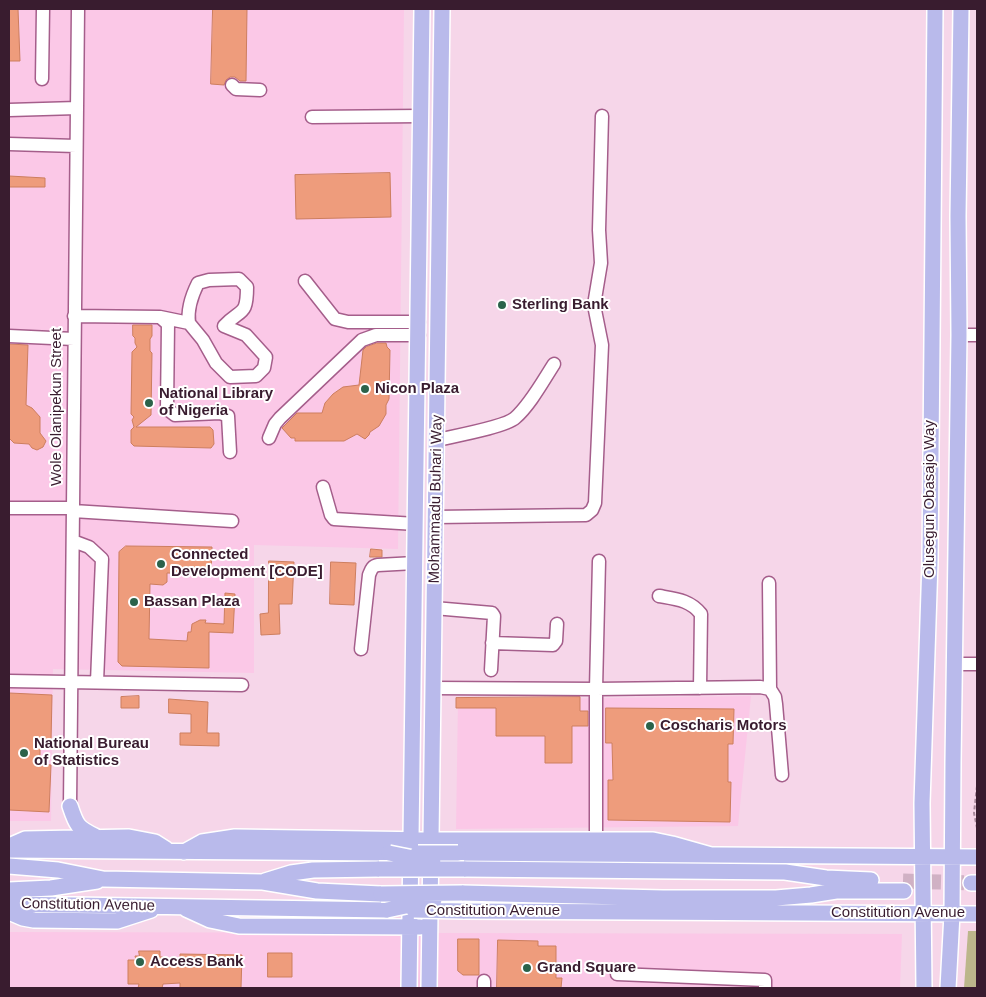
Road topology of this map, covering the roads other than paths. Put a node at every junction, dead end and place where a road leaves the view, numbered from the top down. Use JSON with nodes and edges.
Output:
{"nodes":[{"id":1,"x":43,"y":9,"type":"edge"},
{"id":2,"x":78,"y":9,"type":"edge"},
{"id":3,"x":422,"y":9,"type":"edge"},
{"id":4,"x":442,"y":9,"type":"edge"},
{"id":5,"x":935,"y":9,"type":"edge"},
{"id":6,"x":961,"y":9,"type":"edge"},
{"id":7,"x":42,"y":79,"type":"dead end"},
{"id":8,"x":232,"y":85,"type":"dead end"},
{"id":9,"x":260,"y":90,"type":"dead end"},
{"id":10,"x":77,"y":108,"type":"junction"},
{"id":11,"x":9,"y":110,"type":"edge"},
{"id":12,"x":421,"y":116,"type":"junction"},
{"id":13,"x":602,"y":116,"type":"dead end"},
{"id":14,"x":312,"y":118,"type":"dead end"},
{"id":15,"x":421,"y":137,"type":"junction"},
{"id":16,"x":441,"y":138,"type":"junction"},
{"id":17,"x":9,"y":144,"type":"edge"},
{"id":18,"x":76,"y":146,"type":"junction"},
{"id":19,"x":305,"y":281,"type":"dead end"},
{"id":20,"x":74,"y":316,"type":"junction"},
{"id":21,"x":160,"y":317,"type":"junction"},
{"id":22,"x":189,"y":323,"type":"junction"},
{"id":23,"x":419,"y":329,"type":"junction"},
{"id":24,"x":977,"y":334,"type":"edge"},
{"id":25,"x":959,"y":335,"type":"junction"},
{"id":26,"x":9,"y":336,"type":"edge"},
{"id":27,"x":74,"y":339,"type":"junction"},
{"id":28,"x":554,"y":364,"type":"dead end"},
{"id":29,"x":269,"y":438,"type":"dead end"},
{"id":30,"x":437,"y":440,"type":"junction"},
{"id":31,"x":230,"y":452,"type":"dead end"},
{"id":32,"x":323,"y":487,"type":"dead end"},
{"id":33,"x":416,"y":500,"type":"junction"},
{"id":34,"x":436,"y":502,"type":"junction"},
{"id":35,"x":9,"y":508,"type":"edge"},
{"id":36,"x":73,"y":510,"type":"junction"},
{"id":37,"x":435,"y":517,"type":"junction"},
{"id":38,"x":232,"y":521,"type":"dead end"},
{"id":39,"x":416,"y":524,"type":"junction"},
{"id":40,"x":73,"y":541,"type":"junction"},
{"id":41,"x":600,"y":561,"type":"dead end"},
{"id":42,"x":415,"y":563,"type":"junction"},
{"id":43,"x":769,"y":583,"type":"dead end"},
{"id":44,"x":659,"y":596,"type":"dead end"},
{"id":45,"x":434,"y":608,"type":"junction"},
{"id":46,"x":557,"y":624,"type":"dead end"},
{"id":47,"x":492,"y":643,"type":"junction"},
{"id":48,"x":361,"y":649,"type":"dead end"},
{"id":49,"x":955,"y":664,"type":"junction"},
{"id":50,"x":977,"y":664,"type":"edge"},
{"id":51,"x":491,"y":670,"type":"dead end"},
{"id":52,"x":9,"y":681,"type":"edge"},
{"id":53,"x":71,"y":681,"type":"junction"},
{"id":54,"x":97,"y":682,"type":"junction"},
{"id":55,"x":242,"y":685,"type":"dead end"},
{"id":56,"x":432,"y":688,"type":"junction"},
{"id":57,"x":700,"y":688,"type":"junction"},
{"id":58,"x":596,"y":689,"type":"junction"},
{"id":59,"x":770,"y":689,"type":"junction"},
{"id":60,"x":782,"y":775,"type":"dead end"},
{"id":61,"x":70,"y":806,"type":"junction"},
{"id":62,"x":49,"y":837,"type":"junction"},
{"id":63,"x":98,"y":837,"type":"junction"},
{"id":64,"x":411,"y":840,"type":"junction"},
{"id":65,"x":430,"y":840,"type":"junction"},
{"id":66,"x":596,"y":840,"type":"junction"},
{"id":67,"x":9,"y":846,"type":"edge"},
{"id":68,"x":9,"y":850,"type":"edge"},
{"id":69,"x":178,"y":852,"type":"junction"},
{"id":70,"x":389,"y":853,"type":"junction"},
{"id":71,"x":711,"y":855,"type":"junction"},
{"id":72,"x":921,"y":855,"type":"junction"},
{"id":73,"x":952,"y":856,"type":"junction"},
{"id":74,"x":977,"y":857,"type":"edge"},
{"id":75,"x":9,"y":866,"type":"edge"},
{"id":76,"x":464,"y":869,"type":"junction"},
{"id":77,"x":104,"y":879,"type":"junction"},
{"id":78,"x":263,"y":882,"type":"junction"},
{"id":79,"x":9,"y":890,"type":"edge"},
{"id":80,"x":462,"y":893,"type":"junction"},
{"id":81,"x":9,"y":904,"type":"edge"},
{"id":82,"x":159,"y":906,"type":"junction"},
{"id":83,"x":182,"y":907,"type":"junction"},
{"id":84,"x":388,"y":910,"type":"junction"},
{"id":85,"x":9,"y":912,"type":"edge"},
{"id":86,"x":923,"y":914,"type":"junction"},
{"id":87,"x":952,"y":914,"type":"junction"},
{"id":88,"x":977,"y":914,"type":"edge"},
{"id":89,"x":410,"y":926,"type":"junction"},
{"id":90,"x":429,"y":928,"type":"junction"},
{"id":91,"x":617,"y":974,"type":"dead end"},
{"id":92,"x":725,"y":984,"type":"edge"},
{"id":93,"x":765,"y":984,"type":"edge"},
{"id":94,"x":409,"y":988,"type":"edge"},
{"id":95,"x":429,"y":988,"type":"edge"},
{"id":96,"x":922,"y":988,"type":"edge"},
{"id":97,"x":948,"y":988,"type":"edge"}],
"edges":[{"from":1,"to":7,"type":"street"},
{"from":2,"to":10,"type":"street","name":"Wole Olanipekun Street"},
{"from":3,"to":12,"type":"main road","name":"Mohammadu Buhari Way"},
{"from":4,"to":16,"type":"main road","name":"Mohammadu Buhari Way"},
{"from":5,"to":72,"type":"main road","name":"Olusegun Obasajo Way"},
{"from":6,"to":25,"type":"main road","name":"Olusegun Obasajo Way"},
{"from":8,"to":9,"type":"street"},
{"from":10,"to":11,"type":"street"},
{"from":10,"to":18,"type":"street","name":"Wole Olanipekun Street"},
{"from":12,"to":14,"type":"street"},
{"from":12,"to":15,"type":"main road","name":"Mohammadu Buhari Way"},
{"from":13,"to":37,"type":"street"},
{"from":15,"to":16,"type":"main road"},
{"from":15,"to":23,"type":"main road","name":"Mohammadu Buhari Way"},
{"from":16,"to":30,"type":"main road","name":"Mohammadu Buhari Way"},
{"from":17,"to":18,"type":"street"},
{"from":18,"to":20,"type":"street","name":"Wole Olanipekun Street"},
{"from":19,"to":23,"type":"street"},
{"from":20,"to":21,"type":"street"},
{"from":20,"to":27,"type":"street","name":"Wole Olanipekun Street"},
{"from":21,"to":22,"type":"street"},
{"from":21,"to":31,"type":"street"},
{"from":22,"to":22,"type":"street"},
{"from":23,"to":29,"type":"street"},
{"from":23,"to":33,"type":"main road","name":"Mohammadu Buhari Way"},
{"from":24,"to":25,"type":"street"},
{"from":25,"to":49,"type":"main road","name":"Olusegun Obasajo Way"},
{"from":26,"to":27,"type":"street"},
{"from":27,"to":36,"type":"street","name":"Wole Olanipekun Street"},
{"from":28,"to":30,"type":"street"},
{"from":30,"to":34,"type":"main road","name":"Mohammadu Buhari Way"},
{"from":32,"to":39,"type":"street"},
{"from":33,"to":34,"type":"main road"},
{"from":33,"to":39,"type":"main road","name":"Mohammadu Buhari Way"},
{"from":34,"to":37,"type":"main road","name":"Mohammadu Buhari Way"},
{"from":35,"to":36,"type":"street"},
{"from":36,"to":38,"type":"street"},
{"from":36,"to":40,"type":"street","name":"Wole Olanipekun Street"},
{"from":37,"to":45,"type":"main road","name":"Mohammadu Buhari Way"},
{"from":39,"to":42,"type":"main road","name":"Mohammadu Buhari Way"},
{"from":40,"to":53,"type":"street","name":"Wole Olanipekun Street"},
{"from":40,"to":54,"type":"street"},
{"from":41,"to":58,"type":"street"},
{"from":42,"to":48,"type":"street"},
{"from":42,"to":64,"type":"main road","name":"Mohammadu Buhari Way"},
{"from":43,"to":59,"type":"street"},
{"from":44,"to":57,"type":"street"},
{"from":45,"to":47,"type":"street"},
{"from":45,"to":56,"type":"main road","name":"Mohammadu Buhari Way"},
{"from":46,"to":47,"type":"street"},
{"from":47,"to":51,"type":"street"},
{"from":49,"to":50,"type":"street"},
{"from":49,"to":73,"type":"main road","name":"Olusegun Obasajo Way"},
{"from":52,"to":53,"type":"street"},
{"from":53,"to":54,"type":"street"},
{"from":53,"to":61,"type":"street","name":"Wole Olanipekun Street"},
{"from":54,"to":55,"type":"street"},
{"from":56,"to":58,"type":"street"},
{"from":56,"to":65,"type":"main road","name":"Mohammadu Buhari Way"},
{"from":57,"to":58,"type":"street"},
{"from":57,"to":59,"type":"street"},
{"from":58,"to":66,"type":"street"},
{"from":59,"to":60,"type":"street"},
{"from":61,"to":62,"type":"main road"},
{"from":61,"to":63,"type":"main road"},
{"from":62,"to":63,"type":"main road"},
{"from":62,"to":67,"type":"main road"},
{"from":63,"to":69,"type":"main road"},
{"from":64,"to":65,"type":"main road"},
{"from":64,"to":69,"type":"main road"},
{"from":64,"to":89,"type":"main road","name":"Mohammadu Buhari Way"},
{"from":65,"to":66,"type":"main road"},
{"from":65,"to":90,"type":"main road","name":"Mohammadu Buhari Way"},
{"from":66,"to":71,"type":"main road"},
{"from":68,"to":69,"type":"main road"},
{"from":69,"to":70,"type":"main road"},
{"from":70,"to":71,"type":"main road","bridge":true},
{"from":70,"to":76,"type":"main road","bridge":true},
{"from":71,"to":72,"type":"main road"},
{"from":72,"to":73,"type":"main road"},
{"from":72,"to":86,"type":"main road","name":"Olusegun Obasajo Way"},
{"from":73,"to":74,"type":"main road"},
{"from":73,"to":87,"type":"main road","name":"Olusegun Obasajo Way"},
{"from":75,"to":77,"type":"main road","name":"Constitution Avenue"},
{"from":76,"to":78,"type":"main road","name":"Constitution Avenue","bridge":true},
{"from":76,"to":80,"type":"main road","name":"Constitution Avenue"},
{"from":77,"to":78,"type":"main road","name":"Constitution Avenue"},
{"from":77,"to":79,"type":"main road","name":"Constitution Avenue"},
{"from":78,"to":80,"type":"main road","name":"Constitution Avenue","bridge":true},
{"from":80,"to":84,"type":"main road","bridge":true},
{"from":81,"to":82,"type":"main road","name":"Constitution Avenue"},
{"from":82,"to":83,"type":"main road","name":"Constitution Avenue"},
{"from":82,"to":85,"type":"main road"},
{"from":83,"to":84,"type":"main road","name":"Constitution Avenue"},
{"from":83,"to":89,"type":"main road"},
{"from":84,"to":86,"type":"main road","name":"Constitution Avenue","bridge":true},
{"from":86,"to":87,"type":"main road","name":"Constitution Avenue"},
{"from":86,"to":96,"type":"main road","name":"Olusegun Obasajo Way"},
{"from":87,"to":88,"type":"main road","name":"Constitution Avenue"},
{"from":87,"to":97,"type":"main road","name":"Olusegun Obasajo Way"},
{"from":89,"to":90,"type":"main road"},
{"from":89,"to":94,"type":"main road","name":"Mohammadu Buhari Way"},
{"from":90,"to":95,"type":"main road","name":"Mohammadu Buhari Way"},
{"from":91,"to":92,"type":"street"},
{"from":92,"to":93,"type":"street"}]}
